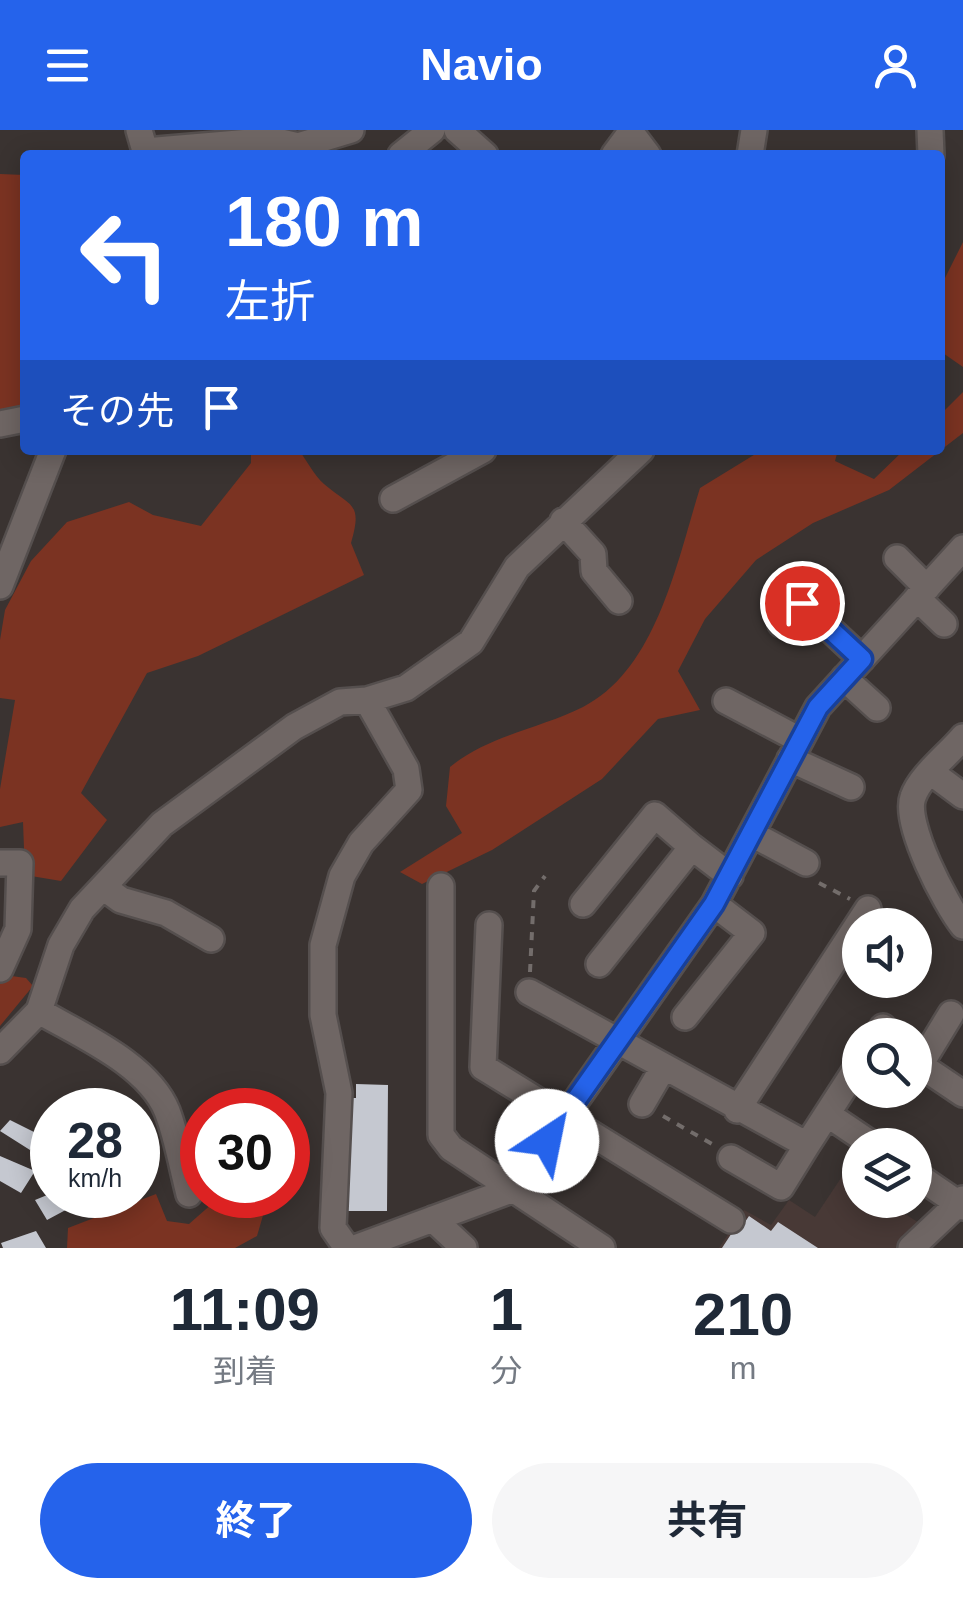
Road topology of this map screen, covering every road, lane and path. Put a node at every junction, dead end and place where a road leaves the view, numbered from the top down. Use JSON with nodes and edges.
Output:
{"nodes":[{"id":1,"x":351,"y":130,"type":"edge"},
{"id":2,"x":458,"y":130,"type":"edge"},
{"id":3,"x":212,"y":137,"type":"edge"},
{"id":4,"x":281,"y":143,"type":"edge"},
{"id":5,"x":150,"y":150,"type":"edge"},
{"id":6,"x":480,"y":150,"type":"edge"},
{"id":7,"x":50,"y":455,"type":"edge"},
{"id":8,"x":473,"y":455,"type":"edge"},
{"id":9,"x":635,"y":455,"type":"edge"},
{"id":10,"x":393,"y":499,"type":"dead end"},
{"id":11,"x":563,"y":521,"type":"junction"},
{"id":12,"x":963,"y":548,"type":"edge"},
{"id":13,"x":897,"y":558,"type":"dead end"},
{"id":14,"x":0,"y":586,"type":"edge"},
{"id":15,"x":922,"y":593,"type":"junction"},
{"id":16,"x":620,"y":601,"type":"dead end"},
{"id":17,"x":781,"y":624,"type":"dead end"},
{"id":18,"x":944,"y":624,"type":"dead end"},
{"id":19,"x":853,"y":668,"type":"junction"},
{"id":20,"x":367,"y":700,"type":"junction"},
{"id":21,"x":726,"y":701,"type":"dead end"},
{"id":22,"x":877,"y":708,"type":"dead end"},
{"id":23,"x":963,"y":737,"type":"edge"},
{"id":24,"x":795,"y":749,"type":"junction"},
{"id":25,"x":932,"y":773,"type":"junction"},
{"id":26,"x":851,"y":787,"type":"dead end"},
{"id":27,"x":963,"y":796,"type":"edge"},
{"id":28,"x":752,"y":834,"type":"junction"},
{"id":29,"x":692,"y":847,"type":"junction"},
{"id":30,"x":806,"y":862,"type":"joint"},
{"id":31,"x":0,"y":864,"type":"edge"},
{"id":32,"x":545,"y":876,"type":"dead end"},
{"id":33,"x":730,"y":876,"type":"junction"},
{"id":34,"x":441,"y":886,"type":"dead end"},
{"id":35,"x":103,"y":887,"type":"junction"},
{"id":36,"x":583,"y":904,"type":"dead end"},
{"id":37,"x":714,"y":904,"type":"junction"},
{"id":38,"x":866,"y":908,"type":"edge"},
{"id":39,"x":489,"y":925,"type":"dead end"},
{"id":40,"x":963,"y":926,"type":"edge"},
{"id":41,"x":211,"y":939,"type":"dead end"},
{"id":42,"x":842,"y":947,"type":"edge"},
{"id":43,"x":599,"y":964,"type":"dead end"},
{"id":44,"x":0,"y":969,"type":"edge"},
{"id":45,"x":529,"y":992,"type":"joint"},
{"id":46,"x":40,"y":1011,"type":"junction"},
{"id":47,"x":951,"y":1014,"type":"dead end"},
{"id":48,"x":685,"y":1017,"type":"dead end"},
{"id":49,"x":614,"y":1041,"type":"junction"},
{"id":50,"x":0,"y":1051,"type":"edge"},
{"id":51,"x":663,"y":1068,"type":"junction"},
{"id":52,"x":842,"y":1090,"type":"edge"},
{"id":53,"x":963,"y":1094,"type":"edge"},
{"id":54,"x":642,"y":1104,"type":"joint"},
{"id":55,"x":737,"y":1110,"type":"junction"},
{"id":56,"x":827,"y":1114,"type":"junction"},
{"id":57,"x":563,"y":1117,"type":"junction"},
{"id":58,"x":848,"y":1128,"type":"edge"},
{"id":59,"x":807,"y":1146,"type":"junction"},
{"id":60,"x":731,"y":1158,"type":"joint"},
{"id":61,"x":180,"y":1160,"type":"edge"},
{"id":62,"x":932,"y":1185,"type":"edge"},
{"id":63,"x":514,"y":1189,"type":"junction"},
{"id":64,"x":961,"y":1203,"type":"edge"},
{"id":65,"x":433,"y":1219,"type":"junction"},
{"id":66,"x":731,"y":1220,"type":"dead end"},
{"id":67,"x":347,"y":1248,"type":"edge"},
{"id":68,"x":355,"y":1248,"type":"edge"},
{"id":69,"x":464,"y":1248,"type":"edge"},
{"id":70,"x":602,"y":1248,"type":"edge"},
{"id":71,"x":911,"y":1248,"type":"edge"}],
"edges":[{"from":1,"to":4,"type":"street"},
{"from":2,"to":6,"type":"street"},
{"from":3,"to":4,"type":"street"},
{"from":3,"to":5,"type":"street"},
{"from":7,"to":14,"type":"street"},
{"from":8,"to":10,"type":"street"},
{"from":9,"to":11,"type":"street"},
{"from":11,"to":16,"type":"street"},
{"from":11,"to":20,"type":"street"},
{"from":12,"to":15,"type":"street"},
{"from":13,"to":15,"type":"street"},
{"from":15,"to":18,"type":"street"},
{"from":15,"to":19,"type":"street"},
{"from":17,"to":19,"type":"street"},
{"from":19,"to":22,"type":"street"},
{"from":19,"to":24,"type":"street"},
{"from":20,"to":35,"type":"street"},
{"from":20,"to":67,"type":"street"},
{"from":21,"to":24,"type":"street"},
{"from":23,"to":25,"type":"street"},
{"from":24,"to":26,"type":"street"},
{"from":24,"to":28,"type":"street"},
{"from":25,"to":27,"type":"street"},
{"from":25,"to":40,"type":"street"},
{"from":28,"to":30,"type":"street"},
{"from":28,"to":33,"type":"street"},
{"from":29,"to":33,"type":"street"},
{"from":29,"to":36,"type":"street"},
{"from":29,"to":43,"type":"street"},
{"from":30,"to":38,"type":"path"},
{"from":31,"to":44,"type":"street"},
{"from":32,"to":45,"type":"path"},
{"from":33,"to":37,"type":"street"},
{"from":34,"to":63,"type":"street"},
{"from":35,"to":41,"type":"street"},
{"from":35,"to":46,"type":"street"},
{"from":37,"to":48,"type":"street"},
{"from":37,"to":49,"type":"street"},
{"from":39,"to":57,"type":"street"},
{"from":42,"to":55,"type":"street"},
{"from":45,"to":49,"type":"street"},
{"from":46,"to":50,"type":"street"},
{"from":46,"to":61,"type":"street"},
{"from":47,"to":53,"type":"street"},
{"from":49,"to":51,"type":"street"},
{"from":49,"to":57,"type":"street"},
{"from":51,"to":54,"type":"street"},
{"from":51,"to":55,"type":"street"},
{"from":52,"to":56,"type":"street"},
{"from":54,"to":60,"type":"path"},
{"from":55,"to":59,"type":"street"},
{"from":56,"to":58,"type":"street"},
{"from":56,"to":59,"type":"street"},
{"from":57,"to":63,"type":"street"},
{"from":57,"to":66,"type":"street"},
{"from":59,"to":60,"type":"street"},
{"from":62,"to":64,"type":"street"},
{"from":63,"to":65,"type":"street"},
{"from":63,"to":70,"type":"street"},
{"from":64,"to":71,"type":"street"},
{"from":65,"to":68,"type":"street"},
{"from":65,"to":69,"type":"street"}]}
